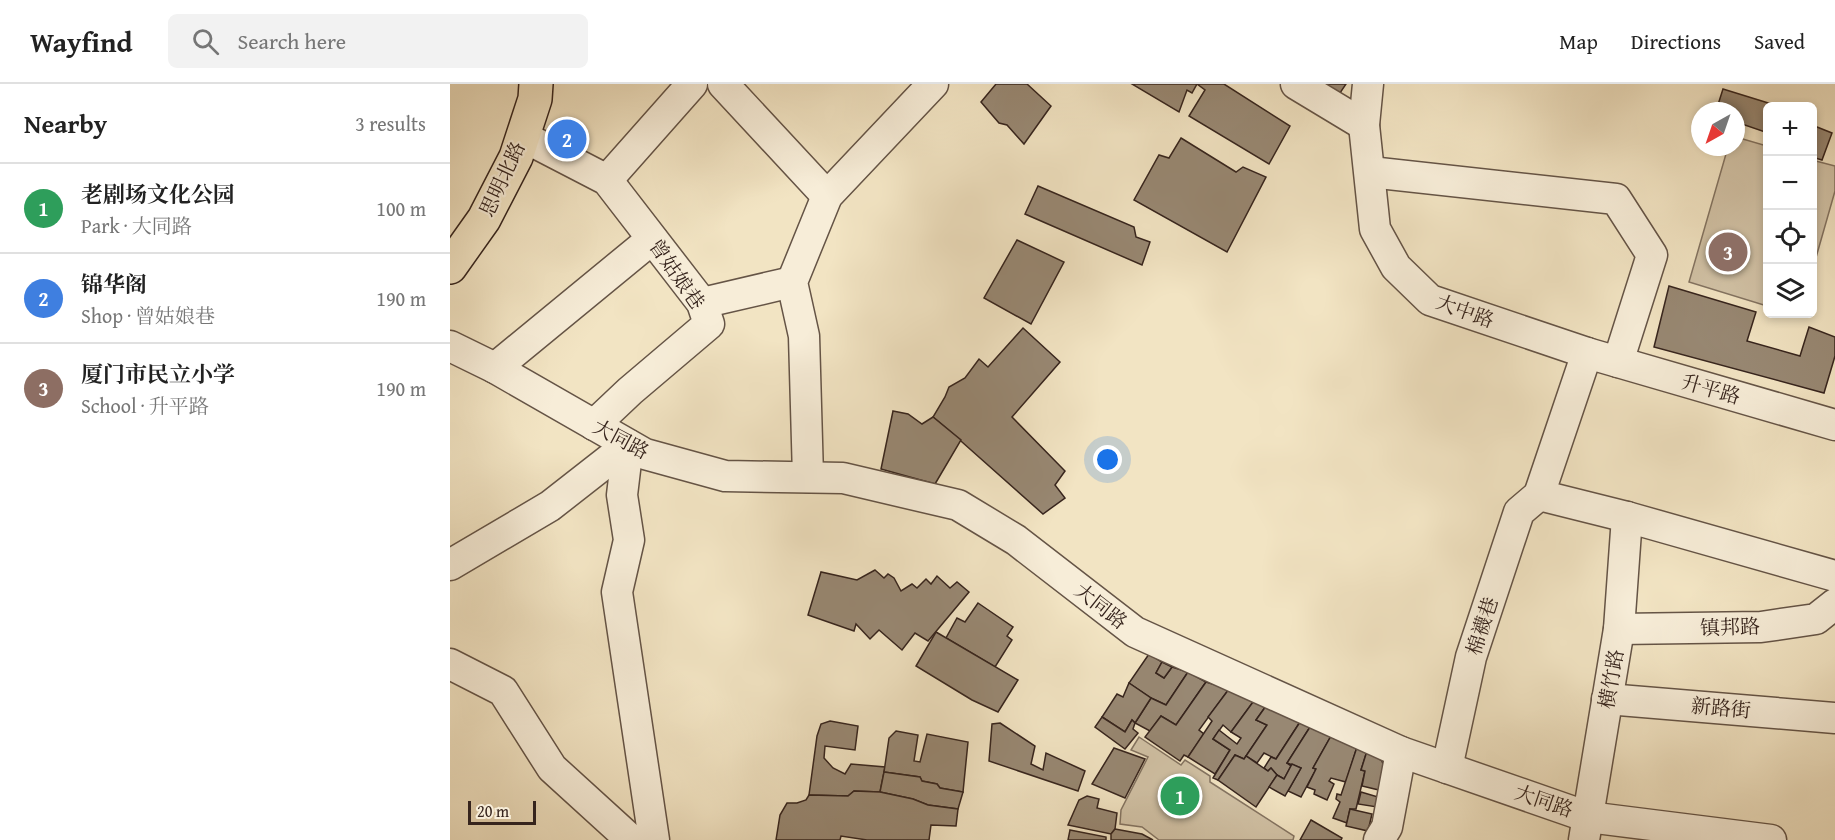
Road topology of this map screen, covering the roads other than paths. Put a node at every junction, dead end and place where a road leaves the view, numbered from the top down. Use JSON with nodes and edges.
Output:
{"nodes":[{"id":1,"x":520,"y":84,"type":"edge"},
{"id":2,"x":536,"y":84,"type":"edge"},
{"id":3,"x":692,"y":84,"type":"edge"},
{"id":4,"x":723,"y":84,"type":"edge"},
{"id":5,"x":933,"y":84,"type":"edge"},
{"id":6,"x":1296,"y":84,"type":"edge"},
{"id":7,"x":1368,"y":84,"type":"edge"},
{"id":8,"x":1364,"y":125,"type":"junction"},
{"id":9,"x":522,"y":136,"type":"junction"},
{"id":10,"x":1370,"y":172,"type":"junction"},
{"id":11,"x":607,"y":180,"type":"junction"},
{"id":12,"x":827,"y":196,"type":"junction"},
{"id":13,"x":450,"y":236,"type":"edge"},
{"id":14,"x":652,"y":239,"type":"junction"},
{"id":15,"x":450,"y":267,"type":"edge"},
{"id":16,"x":792,"y":282,"type":"junction"},
{"id":17,"x":702,"y":303,"type":"junction"},
{"id":18,"x":450,"y":346,"type":"edge"},
{"id":19,"x":1587,"y":353,"type":"junction"},
{"id":20,"x":1618,"y":362,"type":"junction"},
{"id":21,"x":495,"y":368,"type":"junction"},
{"id":22,"x":594,"y":425,"type":"junction"},
{"id":23,"x":1835,"y":425,"type":"edge"},
{"id":24,"x":628,"y":445,"type":"junction"},
{"id":25,"x":808,"y":477,"type":"junction"},
{"id":26,"x":1539,"y":495,"type":"junction"},
{"id":27,"x":1627,"y":517,"type":"junction"},
{"id":28,"x":450,"y":565,"type":"edge"},
{"id":29,"x":1835,"y":576,"type":"edge"},
{"id":30,"x":1835,"y":604,"type":"edge"},
{"id":31,"x":1619,"y":629,"type":"junction"},
{"id":32,"x":450,"y":664,"type":"edge"},
{"id":33,"x":1607,"y":699,"type":"junction"},
{"id":34,"x":1835,"y":718,"type":"edge"},
{"id":35,"x":1401,"y":752,"type":"junction"},
{"id":36,"x":1447,"y":768,"type":"junction"},
{"id":37,"x":1586,"y":828,"type":"edge"},
{"id":38,"x":633,"y":840,"type":"edge"},
{"id":39,"x":654,"y":840,"type":"edge"},
{"id":40,"x":1379,"y":840,"type":"edge"},
{"id":41,"x":1771,"y":840,"type":"edge"}],
"edges":[{"from":1,"to":13,"type":"main road","name":"思明北路"},
{"from":2,"to":9,"type":"main road","name":"思明北路"},
{"from":3,"to":11,"type":"street"},
{"from":4,"to":12,"type":"street"},
{"from":5,"to":12,"type":"street"},
{"from":6,"to":8,"type":"street"},
{"from":7,"to":8,"type":"street","name":"大中路"},
{"from":8,"to":10,"type":"street","name":"大中路"},
{"from":9,"to":11,"type":"street","name":"曾姑娘巷"},
{"from":9,"to":15,"type":"main road","name":"思明北路"},
{"from":10,"to":19,"type":"street","name":"大中路"},
{"from":10,"to":20,"type":"street"},
{"from":11,"to":14,"type":"street","name":"曾姑娘巷"},
{"from":12,"to":16,"type":"street"},
{"from":14,"to":17,"type":"street","name":"曾姑娘巷"},
{"from":14,"to":21,"type":"street"},
{"from":16,"to":17,"type":"street"},
{"from":16,"to":25,"type":"street"},
{"from":17,"to":22,"type":"street","name":"曾姑娘巷"},
{"from":18,"to":21,"type":"street","name":"大同路"},
{"from":19,"to":20,"type":"street","name":"升平路"},
{"from":19,"to":26,"type":"street"},
{"from":20,"to":23,"type":"street","name":"升平路"},
{"from":21,"to":22,"type":"street","name":"大同路"},
{"from":22,"to":24,"type":"street","name":"大同路"},
{"from":24,"to":25,"type":"street","name":"大同路"},
{"from":24,"to":28,"type":"street"},
{"from":24,"to":39,"type":"street"},
{"from":25,"to":35,"type":"street","name":"大同路"},
{"from":26,"to":27,"type":"street"},
{"from":26,"to":36,"type":"street","name":"棉襪巷"},
{"from":27,"to":29,"type":"street"},
{"from":27,"to":31,"type":"street","name":"横竹路"},
{"from":30,"to":31,"type":"street","name":"镇邦路"},
{"from":31,"to":33,"type":"street","name":"横竹路"},
{"from":32,"to":38,"type":"street"},
{"from":33,"to":34,"type":"street","name":"新路街"},
{"from":33,"to":37,"type":"street","name":"横竹路"},
{"from":35,"to":36,"type":"street","name":"大同路"},
{"from":35,"to":40,"type":"street"},
{"from":36,"to":37,"type":"street","name":"大同路"},
{"from":37,"to":41,"type":"street","name":"大同路"}]}
